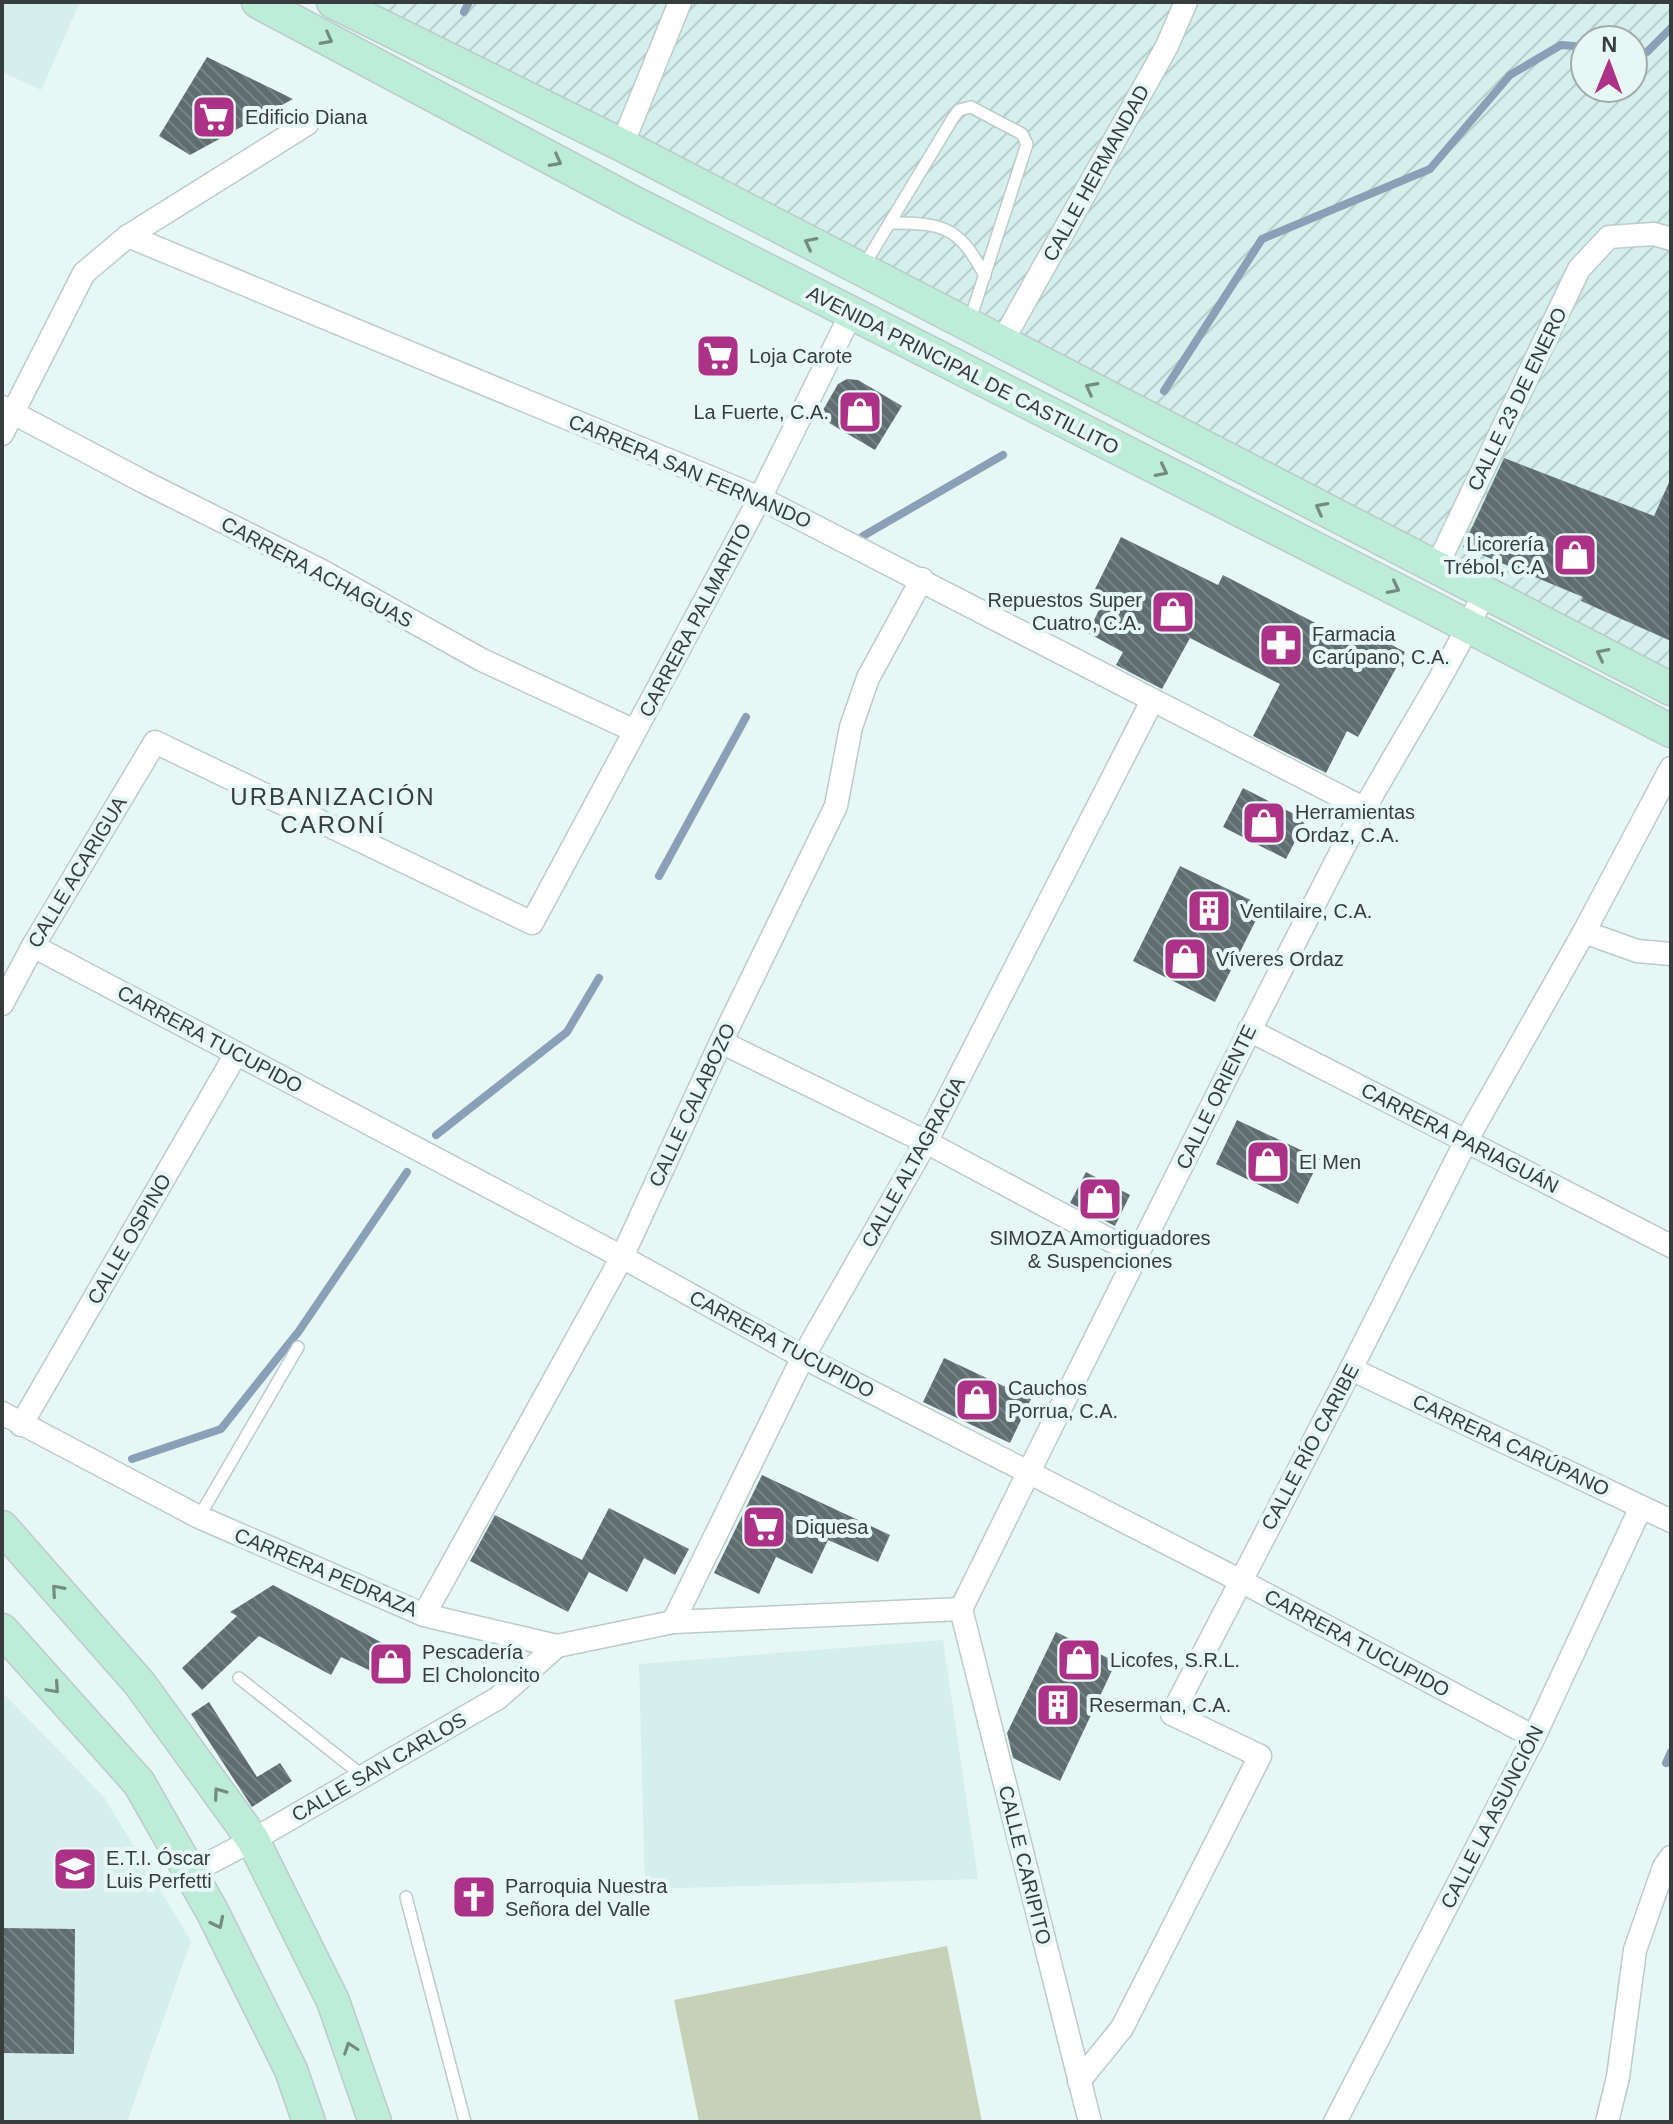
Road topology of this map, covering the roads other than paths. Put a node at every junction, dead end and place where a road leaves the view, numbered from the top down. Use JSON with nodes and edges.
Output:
{"nodes":[{"id":1,"x":258,"y":2,"type":"edge"},
{"id":2,"x":333,"y":2,"type":"edge"},
{"id":3,"x":680,"y":2,"type":"edge"},
{"id":4,"x":1186,"y":2,"type":"edge"},
{"id":5,"x":307,"y":124,"type":"dead end"},
{"id":6,"x":622,"y":145,"type":"junction"},
{"id":7,"x":890,"y":223,"type":"junction"},
{"id":8,"x":128,"y":236,"type":"junction"},
{"id":9,"x":1671,"y":239,"type":"edge"},
{"id":10,"x":862,"y":269,"type":"junction"},
{"id":11,"x":985,"y":276,"type":"junction"},
{"id":12,"x":851,"y":314,"type":"junction"},
{"id":13,"x":969,"y":324,"type":"junction"},
{"id":14,"x":1002,"y":342,"type":"junction"},
{"id":15,"x":8,"y":410,"type":"edge"},
{"id":16,"x":2,"y":434,"type":"edge"},
{"id":17,"x":760,"y":498,"type":"junction"},
{"id":18,"x":1436,"y":568,"type":"junction"},
{"id":19,"x":922,"y":579,"type":"junction"},
{"id":20,"x":1484,"y":593,"type":"junction"},
{"id":21,"x":1469,"y":627,"type":"junction"},
{"id":22,"x":1671,"y":689,"type":"edge"},
{"id":23,"x":1152,"y":701,"type":"junction"},
{"id":24,"x":635,"y":731,"type":"junction"},
{"id":25,"x":1671,"y":731,"type":"edge"},
{"id":26,"x":155,"y":742,"type":"joint"},
{"id":27,"x":1671,"y":768,"type":"edge"},
{"id":28,"x":1363,"y":808,"type":"junction"},
{"id":29,"x":1584,"y":932,"type":"junction"},
{"id":30,"x":33,"y":946,"type":"junction"},
{"id":31,"x":1671,"y":954,"type":"edge"},
{"id":32,"x":2,"y":1004,"type":"edge"},
{"id":33,"x":1249,"y":1030,"type":"junction"},
{"id":34,"x":721,"y":1042,"type":"junction"},
{"id":35,"x":236,"y":1054,"type":"junction"},
{"id":36,"x":1466,"y":1141,"type":"junction"},
{"id":37,"x":926,"y":1142,"type":"junction"},
{"id":38,"x":1671,"y":1246,"type":"edge"},
{"id":39,"x":1138,"y":1255,"type":"junction"},
{"id":40,"x":622,"y":1257,"type":"junction"},
{"id":41,"x":298,"y":1347,"type":"dead end"},
{"id":42,"x":803,"y":1357,"type":"junction"},
{"id":43,"x":1351,"y":1369,"type":"junction"},
{"id":44,"x":11,"y":1419,"type":"edge"},
{"id":45,"x":1029,"y":1471,"type":"junction"},
{"id":46,"x":1641,"y":1507,"type":"junction"},
{"id":47,"x":199,"y":1517,"type":"junction"},
{"id":48,"x":1671,"y":1521,"type":"edge"},
{"id":49,"x":2,"y":1527,"type":"edge"},
{"id":50,"x":1239,"y":1580,"type":"junction"},
{"id":51,"x":961,"y":1609,"type":"junction"},
{"id":52,"x":424,"y":1615,"type":"junction"},
{"id":53,"x":673,"y":1622,"type":"junction"},
{"id":54,"x":2,"y":1630,"type":"edge"},
{"id":55,"x":557,"y":1646,"type":"junction"},
{"id":56,"x":239,"y":1678,"type":"dead end"},
{"id":57,"x":1534,"y":1737,"type":"junction"},
{"id":58,"x":363,"y":1776,"type":"junction"},
{"id":59,"x":253,"y":1840,"type":"junction"},
{"id":60,"x":1671,"y":1857,"type":"edge"},
{"id":61,"x":190,"y":1873,"type":"junction"},
{"id":62,"x":406,"y":1897,"type":"dead end"},
{"id":63,"x":1079,"y":2081,"type":"junction"},
{"id":64,"x":309,"y":2122,"type":"edge"},
{"id":65,"x":375,"y":2122,"type":"edge"},
{"id":66,"x":465,"y":2122,"type":"edge"},
{"id":67,"x":1090,"y":2122,"type":"edge"},
{"id":68,"x":1335,"y":2122,"type":"edge"},
{"id":69,"x":1607,"y":2122,"type":"edge"}],
"edges":[{"from":1,"to":12,"type":"main road","name":"AVENIDA PRINCIPAL DE CASTILLITO","one_way":true},
{"from":2,"to":6,"type":"main road","name":"AVENIDA PRINCIPAL DE CASTILLITO"},
{"from":3,"to":6,"type":"street"},
{"from":4,"to":14,"type":"street","name":"CALLE HERMANDAD"},
{"from":5,"to":8,"type":"street"},
{"from":10,"to":6,"type":"main road","name":"AVENIDA PRINCIPAL DE CASTILLITO","one_way":true},
{"from":7,"to":10,"type":"lane"},
{"from":7,"to":11,"type":"lane"},
{"from":7,"to":11,"type":"lane"},
{"from":8,"to":15,"type":"street"},
{"from":8,"to":17,"type":"street","name":"CARRERA SAN FERNANDO"},
{"from":9,"to":18,"type":"street","name":"CALLE 23 DE ENERO"},
{"from":10,"to":13,"type":"main road","name":"AVENIDA PRINCIPAL DE CASTILLITO"},
{"from":11,"to":13,"type":"lane"},
{"from":12,"to":17,"type":"street","name":"CARRERA PALMARITO"},
{"from":12,"to":21,"type":"main road","name":"AVENIDA PRINCIPAL DE CASTILLITO","one_way":true},
{"from":13,"to":14,"type":"main road","name":"AVENIDA PRINCIPAL DE CASTILLITO"},
{"from":18,"to":14,"type":"main road","name":"AVENIDA PRINCIPAL DE CASTILLITO","one_way":true},
{"from":15,"to":16,"type":"street"},
{"from":15,"to":24,"type":"street","name":"CARRERA ACHAGUAS"},
{"from":17,"to":19,"type":"street","name":"CARRERA SAN FERNANDO"},
{"from":17,"to":24,"type":"street","name":"CARRERA PALMARITO"},
{"from":18,"to":20,"type":"main road","name":"AVENIDA PRINCIPAL DE CASTILLITO"},
{"from":19,"to":23,"type":"street","name":"CARRERA SAN FERNANDO"},
{"from":19,"to":34,"type":"street","name":"CALLE CALABOZO"},
{"from":20,"to":21,"type":"street","name":"CALLE ORIENTE"},
{"from":22,"to":20,"type":"main road","name":"AVENIDA PRINCIPAL DE CASTILLITO","one_way":true},
{"from":21,"to":25,"type":"main road","name":"AVENIDA PRINCIPAL DE CASTILLITO"},
{"from":21,"to":28,"type":"street","name":"CALLE ORIENTE"},
{"from":23,"to":28,"type":"street","name":"CARRERA SAN FERNANDO"},
{"from":23,"to":37,"type":"street","name":"CALLE ALTAGRACIA"},
{"from":24,"to":26,"type":"street","name":"CARRERA PALMARITO"},
{"from":26,"to":30,"type":"street","name":"CALLE ACARIGUA"},
{"from":27,"to":29,"type":"street","name":"CALLE RÍO CARIBE"},
{"from":28,"to":33,"type":"street","name":"CALLE ORIENTE"},
{"from":29,"to":31,"type":"street"},
{"from":29,"to":36,"type":"street","name":"CALLE RÍO CARIBE"},
{"from":30,"to":32,"type":"street","name":"CALLE ACARIGUA"},
{"from":30,"to":35,"type":"street","name":"CARRERA TUCUPIDO"},
{"from":33,"to":36,"type":"street","name":"CARRERA PARIAGUÁN"},
{"from":33,"to":39,"type":"street","name":"CALLE ORIENTE"},
{"from":34,"to":37,"type":"street"},
{"from":34,"to":40,"type":"street","name":"CALLE CALABOZO"},
{"from":35,"to":40,"type":"street","name":"CARRERA TUCUPIDO"},
{"from":35,"to":44,"type":"street","name":"CALLE OSPINO"},
{"from":36,"to":38,"type":"street","name":"CARRERA PARIAGUÁN"},
{"from":36,"to":43,"type":"street","name":"CALLE RÍO CARIBE"},
{"from":37,"to":39,"type":"street"},
{"from":37,"to":42,"type":"street","name":"CALLE ALTAGRACIA"},
{"from":39,"to":45,"type":"street","name":"CALLE ORIENTE"},
{"from":40,"to":42,"type":"street","name":"CARRERA TUCUPIDO"},
{"from":40,"to":52,"type":"street","name":"CALLE CALABOZO"},
{"from":41,"to":47,"type":"lane"},
{"from":42,"to":45,"type":"street","name":"CARRERA TUCUPIDO"},
{"from":42,"to":53,"type":"street","name":"CALLE ALTAGRACIA"},
{"from":43,"to":46,"type":"street","name":"CARRERA CARÚPANO"},
{"from":43,"to":50,"type":"street","name":"CALLE RÍO CARIBE"},
{"from":44,"to":47,"type":"street","name":"CARRERA PEDRAZA"},
{"from":45,"to":50,"type":"street","name":"CARRERA TUCUPIDO"},
{"from":45,"to":51,"type":"street","name":"CALLE ORIENTE"},
{"from":46,"to":48,"type":"street","name":"CARRERA CARÚPANO"},
{"from":46,"to":57,"type":"street","name":"CALLE LA ASUNCIÓN"},
{"from":47,"to":52,"type":"street","name":"CARRERA PEDRAZA"},
{"from":59,"to":49,"type":"main road","one_way":true},
{"from":50,"to":57,"type":"street","name":"CARRERA TUCUPIDO"},
{"from":50,"to":63,"type":"street","name":"CALLE RÍO CARIBE"},
{"from":51,"to":53,"type":"street"},
{"from":51,"to":63,"type":"street","name":"CALLE CARIPITO"},
{"from":52,"to":55,"type":"street","name":"CARRERA PEDRAZA"},
{"from":53,"to":55,"type":"street","name":"CARRERA PEDRAZA"},
{"from":54,"to":61,"type":"main road","one_way":true},
{"from":55,"to":58,"type":"street","name":"CALLE SAN CARLOS"},
{"from":56,"to":58,"type":"lane"},
{"from":57,"to":68,"type":"street","name":"CALLE LA ASUNCIÓN"},
{"from":58,"to":59,"type":"street","name":"CALLE SAN CARLOS"},
{"from":59,"to":61,"type":"street","name":"CALLE SAN CARLOS"},
{"from":65,"to":59,"type":"main road","one_way":true},
{"from":60,"to":69,"type":"street"},
{"from":61,"to":64,"type":"main road","one_way":true},
{"from":62,"to":66,"type":"lane"},
{"from":63,"to":67,"type":"street","name":"CALLE CARIPITO"}]}
